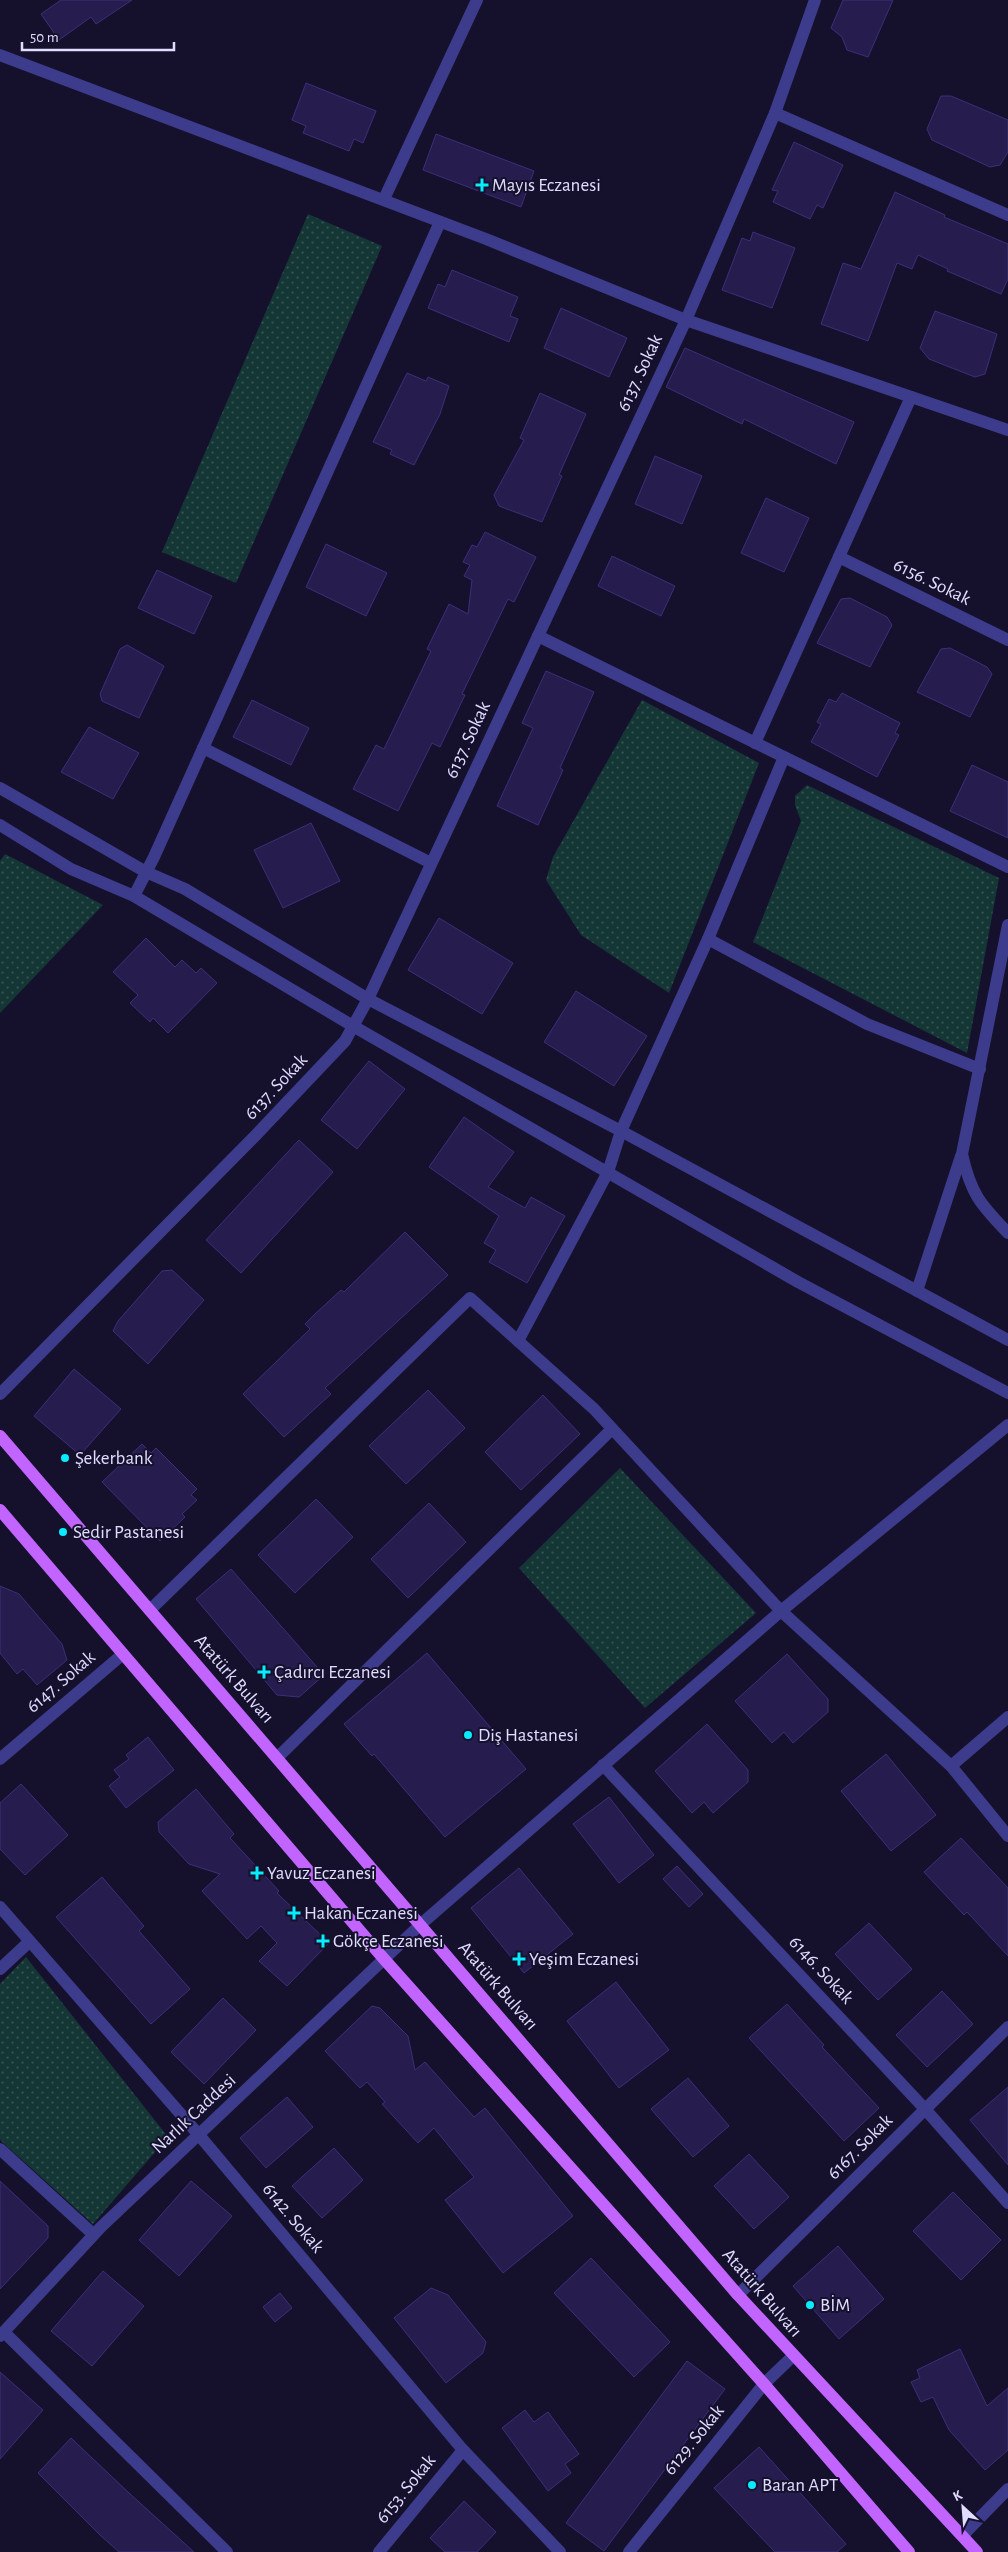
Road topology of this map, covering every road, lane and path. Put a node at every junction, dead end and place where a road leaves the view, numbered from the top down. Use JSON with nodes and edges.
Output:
{"nodes":[{"id":1,"x":477,"y":0,"type":"edge"},
{"id":2,"x":815,"y":0,"type":"edge"},
{"id":3,"x":0,"y":55,"type":"edge"},
{"id":4,"x":776,"y":113,"type":"junction"},
{"id":5,"x":384,"y":200,"type":"junction"},
{"id":6,"x":1008,"y":216,"type":"edge"},
{"id":7,"x":440,"y":222,"type":"junction"},
{"id":8,"x":686,"y":320,"type":"junction"},
{"id":9,"x":911,"y":397,"type":"junction"},
{"id":10,"x":1008,"y":430,"type":"edge"},
{"id":11,"x":839,"y":556,"type":"junction"},
{"id":12,"x":538,"y":636,"type":"junction"},
{"id":13,"x":1008,"y":640,"type":"edge"},
{"id":14,"x":755,"y":743,"type":"junction"},
{"id":15,"x":203,"y":748,"type":"junction"},
{"id":16,"x":784,"y":757,"type":"junction"},
{"id":17,"x":0,"y":788,"type":"edge"},
{"id":18,"x":0,"y":826,"type":"edge"},
{"id":19,"x":431,"y":864,"type":"junction"},
{"id":20,"x":1008,"y":867,"type":"edge"},
{"id":21,"x":146,"y":872,"type":"junction"},
{"id":22,"x":134,"y":896,"type":"junction"},
{"id":23,"x":1008,"y":926,"type":"edge"},
{"id":24,"x":708,"y":939,"type":"junction"},
{"id":25,"x":368,"y":999,"type":"junction"},
{"id":26,"x":353,"y":1026,"type":"junction"},
{"id":27,"x":980,"y":1069,"type":"junction"},
{"id":28,"x":621,"y":1131,"type":"junction"},
{"id":29,"x":962,"y":1154,"type":"junction"},
{"id":30,"x":608,"y":1172,"type":"junction"},
{"id":31,"x":1008,"y":1233,"type":"edge"},
{"id":32,"x":917,"y":1291,"type":"junction"},
{"id":33,"x":1008,"y":1340,"type":"edge"},
{"id":34,"x":518,"y":1341,"type":"junction"},
{"id":35,"x":1008,"y":1393,"type":"edge"},
{"id":36,"x":0,"y":1394,"type":"edge"},
{"id":37,"x":1008,"y":1425,"type":"edge"},
{"id":38,"x":612,"y":1429,"type":"junction"},
{"id":39,"x":0,"y":1436,"type":"edge"},
{"id":40,"x":0,"y":1510,"type":"edge"},
{"id":41,"x":150,"y":1610,"type":"junction"},
{"id":42,"x":781,"y":1611,"type":"junction"},
{"id":43,"x":123,"y":1654,"type":"junction"},
{"id":44,"x":1008,"y":1717,"type":"edge"},
{"id":45,"x":277,"y":1758,"type":"junction"},
{"id":46,"x":0,"y":1759,"type":"edge"},
{"id":47,"x":604,"y":1764,"type":"junction"},
{"id":48,"x":951,"y":1766,"type":"junction"},
{"id":49,"x":1008,"y":1836,"type":"edge"},
{"id":50,"x":0,"y":1907,"type":"edge"},
{"id":51,"x":420,"y":1925,"type":"junction"},
{"id":52,"x":30,"y":1942,"type":"junction"},
{"id":53,"x":384,"y":1958,"type":"junction"},
{"id":54,"x":0,"y":1969,"type":"edge"},
{"id":55,"x":1008,"y":2027,"type":"edge"},
{"id":56,"x":925,"y":2109,"type":"junction"},
{"id":57,"x":199,"y":2135,"type":"junction"},
{"id":58,"x":0,"y":2149,"type":"edge"},
{"id":59,"x":1008,"y":2203,"type":"edge"},
{"id":60,"x":93,"y":2234,"type":"junction"},
{"id":61,"x":738,"y":2295,"type":"junction"},
{"id":62,"x":2,"y":2334,"type":"edge"},
{"id":63,"x":793,"y":2356,"type":"junction"},
{"id":64,"x":764,"y":2384,"type":"junction"},
{"id":65,"x":463,"y":2450,"type":"junction"},
{"id":66,"x":1008,"y":2489,"type":"edge"},
{"id":67,"x":963,"y":2535,"type":"junction"},
{"id":68,"x":227,"y":2552,"type":"edge"},
{"id":69,"x":379,"y":2552,"type":"edge"},
{"id":70,"x":560,"y":2552,"type":"edge"},
{"id":71,"x":629,"y":2552,"type":"edge"},
{"id":72,"x":909,"y":2552,"type":"edge"},
{"id":73,"x":977,"y":2552,"type":"edge"}],
"edges":[{"from":1,"to":5,"type":"street"},
{"from":2,"to":4,"type":"street","name":"6137. Sokak"},
{"from":3,"to":5,"type":"street"},
{"from":4,"to":6,"type":"street"},
{"from":4,"to":8,"type":"street","name":"6137. Sokak"},
{"from":5,"to":7,"type":"street"},
{"from":7,"to":8,"type":"street"},
{"from":7,"to":15,"type":"street"},
{"from":8,"to":9,"type":"street"},
{"from":8,"to":12,"type":"street","name":"6137. Sokak"},
{"from":9,"to":10,"type":"street"},
{"from":9,"to":11,"type":"street"},
{"from":11,"to":13,"type":"street","name":"6156. Sokak"},
{"from":11,"to":14,"type":"street"},
{"from":12,"to":14,"type":"street"},
{"from":12,"to":19,"type":"street","name":"6137. Sokak"},
{"from":14,"to":16,"type":"street"},
{"from":15,"to":19,"type":"street"},
{"from":15,"to":21,"type":"street"},
{"from":16,"to":20,"type":"street"},
{"from":16,"to":24,"type":"street"},
{"from":17,"to":21,"type":"street"},
{"from":18,"to":22,"type":"street"},
{"from":19,"to":25,"type":"street","name":"6137. Sokak"},
{"from":21,"to":22,"type":"street"},
{"from":21,"to":25,"type":"street"},
{"from":22,"to":26,"type":"street"},
{"from":23,"to":27,"type":"street"},
{"from":24,"to":27,"type":"street"},
{"from":24,"to":28,"type":"street"},
{"from":25,"to":26,"type":"street","name":"6137. Sokak"},
{"from":25,"to":28,"type":"street"},
{"from":26,"to":30,"type":"street"},
{"from":26,"to":36,"type":"street","name":"6137. Sokak"},
{"from":27,"to":29,"type":"street"},
{"from":28,"to":30,"type":"street"},
{"from":28,"to":32,"type":"street"},
{"from":29,"to":31,"type":"street"},
{"from":29,"to":32,"type":"street"},
{"from":30,"to":34,"type":"street"},
{"from":30,"to":35,"type":"street"},
{"from":32,"to":33,"type":"street"},
{"from":34,"to":38,"type":"street"},
{"from":34,"to":41,"type":"street"},
{"from":37,"to":42,"type":"street","name":"Narlık Caddesi"},
{"from":38,"to":42,"type":"street"},
{"from":38,"to":45,"type":"street"},
{"from":39,"to":41,"type":"main road","name":"Atatürk Bulvarı"},
{"from":40,"to":43,"type":"main road"},
{"from":41,"to":45,"type":"main road","name":"Atatürk Bulvarı"},
{"from":42,"to":47,"type":"street","name":"Narlık Caddesi"},
{"from":42,"to":48,"type":"street"},
{"from":43,"to":46,"type":"street","name":"6147. Sokak"},
{"from":43,"to":53,"type":"main road"},
{"from":44,"to":48,"type":"street"},
{"from":45,"to":51,"type":"main road","name":"Atatürk Bulvarı"},
{"from":47,"to":51,"type":"street","name":"Narlık Caddesi"},
{"from":47,"to":56,"type":"street","name":"6146. Sokak"},
{"from":48,"to":49,"type":"street"},
{"from":50,"to":52,"type":"street","name":"6142. Sokak"},
{"from":51,"to":53,"type":"street","name":"Narlık Caddesi"},
{"from":51,"to":61,"type":"main road","name":"Atatürk Bulvarı"},
{"from":52,"to":54,"type":"street"},
{"from":52,"to":57,"type":"street","name":"6142. Sokak"},
{"from":53,"to":57,"type":"street","name":"Narlık Caddesi"},
{"from":53,"to":64,"type":"main road"},
{"from":55,"to":56,"type":"street","name":"6167. Sokak"},
{"from":56,"to":59,"type":"street","name":"6146. Sokak"},
{"from":56,"to":61,"type":"street","name":"6167. Sokak"},
{"from":57,"to":60,"type":"street","name":"Narlık Caddesi"},
{"from":57,"to":65,"type":"street","name":"6142. Sokak"},
{"from":58,"to":60,"type":"street"},
{"from":60,"to":62,"type":"street","name":"Narlık Caddesi"},
{"from":61,"to":63,"type":"main road","name":"Atatürk Bulvarı"},
{"from":62,"to":68,"type":"street"},
{"from":63,"to":64,"type":"street","name":"6129. Sokak"},
{"from":63,"to":67,"type":"main road","name":"Atatürk Bulvarı"},
{"from":64,"to":71,"type":"street","name":"6129. Sokak"},
{"from":64,"to":72,"type":"main road"},
{"from":65,"to":69,"type":"street","name":"6153. Sokak"},
{"from":65,"to":70,"type":"street","name":"6142. Sokak"},
{"from":66,"to":67,"type":"street"},
{"from":67,"to":73,"type":"main road","name":"Atatürk Bulvarı"}]}
